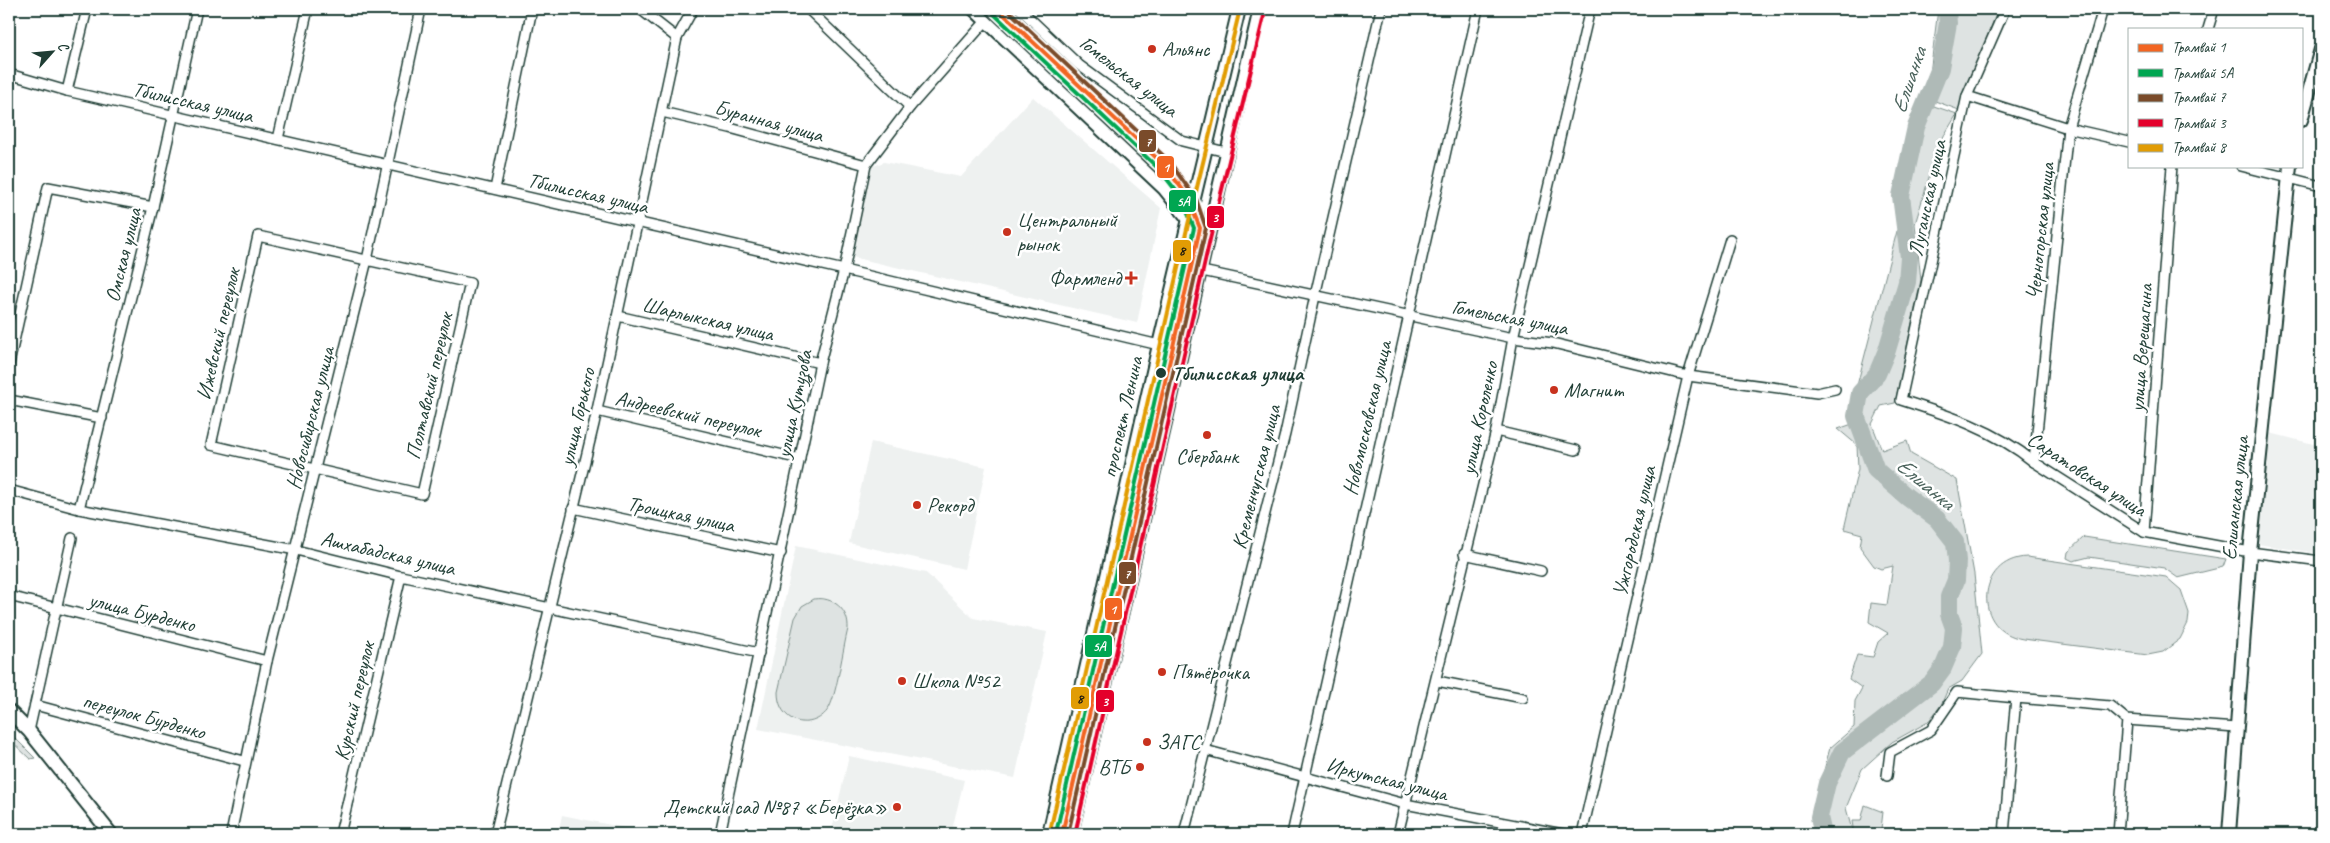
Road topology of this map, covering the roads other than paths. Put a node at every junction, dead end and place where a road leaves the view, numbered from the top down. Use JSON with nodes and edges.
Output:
{"nodes":[{"id":1,"x":87,"y":9,"type":"edge"},
{"id":2,"x":197,"y":9,"type":"edge"},
{"id":3,"x":308,"y":9,"type":"edge"},
{"id":4,"x":420,"y":9,"type":"edge"},
{"id":5,"x":532,"y":9,"type":"edge"},
{"id":6,"x":640,"y":9,"type":"edge"},
{"id":7,"x":693,"y":9,"type":"edge"},
{"id":8,"x":808,"y":9,"type":"edge"},
{"id":9,"x":972,"y":9,"type":"edge"},
{"id":10,"x":1020,"y":9,"type":"edge"},
{"id":11,"x":1239,"y":9,"type":"edge"},
{"id":12,"x":1260,"y":9,"type":"edge"},
{"id":13,"x":1382,"y":9,"type":"edge"},
{"id":14,"x":1478,"y":9,"type":"edge"},
{"id":15,"x":1590,"y":9,"type":"edge"},
{"id":16,"x":2005,"y":9,"type":"edge"},
{"id":17,"x":2103,"y":9,"type":"edge"},
{"id":18,"x":2214,"y":9,"type":"edge"},
{"id":19,"x":986,"y":22,"type":"junction"},
{"id":20,"x":2208,"y":28,"type":"edge"},
{"id":21,"x":677,"y":38,"type":"junction"},
{"id":22,"x":2321,"y":49,"type":"edge"},
{"id":23,"x":9,"y":74,"type":"edge"},
{"id":24,"x":67,"y":91,"type":"junction"},
{"id":25,"x":1967,"y":96,"type":"junction"},
{"id":26,"x":910,"y":107,"type":"junction"},
{"id":27,"x":662,"y":112,"type":"junction"},
{"id":28,"x":174,"y":115,"type":"junction"},
{"id":29,"x":2302,"y":116,"type":"edge"},
{"id":30,"x":2068,"y":128,"type":"junction"},
{"id":31,"x":278,"y":140,"type":"junction"},
{"id":32,"x":2128,"y":142,"type":"edge"},
{"id":33,"x":1206,"y":147,"type":"junction"},
{"id":34,"x":1226,"y":152,"type":"junction"},
{"id":35,"x":387,"y":165,"type":"junction"},
{"id":36,"x":866,"y":165,"type":"junction"},
{"id":37,"x":2172,"y":168,"type":"edge"},
{"id":38,"x":2260,"y":168,"type":"edge"},
{"id":39,"x":2288,"y":171,"type":"edge"},
{"id":40,"x":2321,"y":186,"type":"edge"},
{"id":41,"x":495,"y":189,"type":"junction"},
{"id":42,"x":153,"y":207,"type":"junction"},
{"id":43,"x":1188,"y":218,"type":"junction"},
{"id":44,"x":638,"y":223,"type":"junction"},
{"id":45,"x":1730,"y":239,"type":"dead end"},
{"id":46,"x":1206,"y":247,"type":"junction"},
{"id":47,"x":367,"y":260,"type":"junction"},
{"id":48,"x":1178,"y":266,"type":"junction"},
{"id":49,"x":844,"y":270,"type":"junction"},
{"id":50,"x":1199,"y":270,"type":"junction"},
{"id":51,"x":1315,"y":296,"type":"junction"},
{"id":52,"x":1408,"y":315,"type":"junction"},
{"id":53,"x":618,"y":316,"type":"junction"},
{"id":54,"x":1513,"y":338,"type":"junction"},
{"id":55,"x":1159,"y":345,"type":"junction"},
{"id":56,"x":820,"y":363,"type":"junction"},
{"id":57,"x":9,"y":364,"type":"edge"},
{"id":58,"x":1688,"y":376,"type":"junction"},
{"id":59,"x":1836,"y":389,"type":"dead end"},
{"id":60,"x":9,"y":400,"type":"edge"},
{"id":61,"x":1901,"y":400,"type":"joint"},
{"id":62,"x":597,"y":411,"type":"junction"},
{"id":63,"x":102,"y":418,"type":"junction"},
{"id":64,"x":1496,"y":432,"type":"junction"},
{"id":65,"x":1136,"y":447,"type":"junction"},
{"id":66,"x":1576,"y":450,"type":"dead end"},
{"id":67,"x":1159,"y":453,"type":"junction"},
{"id":68,"x":800,"y":459,"type":"junction"},
{"id":69,"x":2034,"y":462,"type":"junction"},
{"id":70,"x":315,"y":469,"type":"junction"},
{"id":71,"x":9,"y":490,"type":"edge"},
{"id":72,"x":79,"y":508,"type":"junction"},
{"id":73,"x":573,"y":508,"type":"junction"},
{"id":74,"x":2144,"y":532,"type":"junction"},
{"id":75,"x":72,"y":538,"type":"dead end"},
{"id":76,"x":296,"y":550,"type":"junction"},
{"id":77,"x":2250,"y":552,"type":"junction"},
{"id":78,"x":781,"y":553,"type":"junction"},
{"id":79,"x":1464,"y":554,"type":"junction"},
{"id":80,"x":2321,"y":561,"type":"edge"},
{"id":81,"x":1541,"y":571,"type":"dead end"},
{"id":82,"x":401,"y":576,"type":"junction"},
{"id":83,"x":9,"y":596,"type":"edge"},
{"id":84,"x":548,"y":607,"type":"junction"},
{"id":85,"x":55,"y":608,"type":"junction"},
{"id":86,"x":1092,"y":642,"type":"junction"},
{"id":87,"x":1114,"y":648,"type":"junction"},
{"id":88,"x":759,"y":653,"type":"junction"},
{"id":89,"x":267,"y":661,"type":"junction"},
{"id":90,"x":1437,"y":681,"type":"junction"},
{"id":91,"x":1523,"y":698,"type":"dead end"},
{"id":92,"x":2016,"y":698,"type":"junction"},
{"id":93,"x":35,"y":705,"type":"junction"},
{"id":94,"x":9,"y":711,"type":"edge"},
{"id":95,"x":2127,"y":720,"type":"junction"},
{"id":96,"x":2236,"y":728,"type":"junction"},
{"id":97,"x":29,"y":731,"type":"junction"},
{"id":98,"x":1205,"y":750,"type":"junction"},
{"id":99,"x":244,"y":761,"type":"junction"},
{"id":100,"x":1063,"y":772,"type":"junction"},
{"id":101,"x":1304,"y":776,"type":"junction"},
{"id":102,"x":1887,"y":776,"type":"dead end"},
{"id":103,"x":1084,"y":778,"type":"junction"},
{"id":104,"x":1405,"y":804,"type":"junction"},
{"id":105,"x":1051,"y":830,"type":"edge"},
{"id":106,"x":1072,"y":832,"type":"edge"},
{"id":107,"x":111,"y":834,"type":"edge"},
{"id":108,"x":231,"y":834,"type":"edge"},
{"id":109,"x":340,"y":834,"type":"edge"},
{"id":110,"x":495,"y":834,"type":"edge"},
{"id":111,"x":720,"y":834,"type":"edge"},
{"id":112,"x":1184,"y":834,"type":"edge"},
{"id":113,"x":1292,"y":834,"type":"edge"},
{"id":114,"x":1398,"y":834,"type":"edge"},
{"id":115,"x":1563,"y":834,"type":"edge"},
{"id":116,"x":1582,"y":834,"type":"edge"},
{"id":117,"x":2004,"y":834,"type":"edge"},
{"id":118,"x":2118,"y":834,"type":"edge"},
{"id":119,"x":2229,"y":834,"type":"edge"}],
"edges":[{"from":1,"to":24,"type":"street"},
{"from":2,"to":28,"type":"street","name":"Омская улица"},
{"from":3,"to":31,"type":"street"},
{"from":4,"to":35,"type":"street","name":"Новосибирская улица"},
{"from":5,"to":41,"type":"street"},
{"from":6,"to":21,"type":"street"},
{"from":7,"to":21,"type":"street","name":"улица Горького"},
{"from":8,"to":26,"type":"street"},
{"from":9,"to":19,"type":"street"},
{"from":10,"to":33,"type":"street","name":"Гомельская улица"},
{"from":11,"to":33,"type":"main road","name":"проспект Ленина"},
{"from":12,"to":34,"type":"main road","name":"проспект Ленина"},
{"from":13,"to":51,"type":"street","name":"Кременчугская улица"},
{"from":14,"to":52,"type":"street","name":"Новомосковская улица"},
{"from":15,"to":54,"type":"street","name":"улица Короленко"},
{"from":16,"to":25,"type":"street","name":"Луганская улица"},
{"from":17,"to":30,"type":"street","name":"Черногорская улица"},
{"from":18,"to":20,"type":"street"},
{"from":19,"to":26,"type":"street","name":"улица Кутузова"},
{"from":19,"to":43,"type":"street"},
{"from":21,"to":27,"type":"street","name":"улица Горького"},
{"from":22,"to":29,"type":"main road"},
{"from":23,"to":24,"type":"street","name":"Тбилисская улица"},
{"from":24,"to":28,"type":"street","name":"Тбилисская улица"},
{"from":25,"to":30,"type":"street"},
{"from":25,"to":61,"type":"street","name":"Луганская улица"},
{"from":26,"to":36,"type":"street","name":"улица Кутузова"},
{"from":27,"to":36,"type":"street","name":"Буранная улица"},
{"from":27,"to":44,"type":"street","name":"улица Горького"},
{"from":28,"to":31,"type":"street","name":"Тбилисская улица"},
{"from":28,"to":42,"type":"street","name":"Омская улица"},
{"from":30,"to":32,"type":"street"},
{"from":30,"to":69,"type":"street","name":"Черногорская улица"},
{"from":31,"to":35,"type":"street","name":"Тбилисская улица"},
{"from":33,"to":34,"type":"street","name":"Гомельская улица"},
{"from":33,"to":43,"type":"main road","name":"проспект Ленина"},
{"from":34,"to":46,"type":"main road","name":"проспект Ленина"},
{"from":35,"to":41,"type":"street","name":"Тбилисская улица"},
{"from":35,"to":47,"type":"street","name":"Новосибирская улица"},
{"from":36,"to":49,"type":"street","name":"улица Кутузова"},
{"from":37,"to":74,"type":"street","name":"улица Верещагина"},
{"from":38,"to":39,"type":"street"},
{"from":39,"to":40,"type":"street"},
{"from":39,"to":77,"type":"main road","name":"Елшанская улица"},
{"from":41,"to":44,"type":"street","name":"Тбилисская улица"},
{"from":42,"to":57,"type":"street"},
{"from":42,"to":63,"type":"street","name":"Омская улица"},
{"from":43,"to":46,"type":"street"},
{"from":43,"to":48,"type":"main road","name":"проспект Ленина"},
{"from":44,"to":49,"type":"street","name":"Тбилисская улица"},
{"from":44,"to":53,"type":"street","name":"улица Горького"},
{"from":45,"to":58,"type":"street","name":"Ужгородская улица"},
{"from":46,"to":50,"type":"main road","name":"проспект Ленина"},
{"from":47,"to":70,"type":"street","name":"Новосибирская улица"},
{"from":47,"to":70,"type":"street","name":"Ижевский переулок"},
{"from":47,"to":70,"type":"street","name":"Полтавский переулок"},
{"from":48,"to":50,"type":"street","name":"Гомельская улица"},
{"from":48,"to":55,"type":"main road","name":"проспект Ленина"},
{"from":49,"to":55,"type":"street","name":"Тбилисская улица"},
{"from":49,"to":56,"type":"street","name":"улица Кутузова"},
{"from":50,"to":51,"type":"street","name":"Гомельская улица"},
{"from":50,"to":67,"type":"main road","name":"проспект Ленина"},
{"from":51,"to":52,"type":"street","name":"Гомельская улица"},
{"from":51,"to":98,"type":"street","name":"Кременчугская улица"},
{"from":52,"to":54,"type":"street","name":"Гомельская улица"},
{"from":52,"to":101,"type":"street","name":"Новомосковская улица"},
{"from":53,"to":56,"type":"street","name":"Шарлыкская улица"},
{"from":53,"to":62,"type":"street","name":"улица Горького"},
{"from":54,"to":58,"type":"street","name":"Гомельская улица"},
{"from":54,"to":64,"type":"street","name":"улица Короленко"},
{"from":55,"to":65,"type":"main road","name":"проспект Ленина"},
{"from":56,"to":68,"type":"street","name":"улица Кутузова"},
{"from":58,"to":59,"type":"street","name":"Гомельская улица"},
{"from":58,"to":116,"type":"street","name":"Ужгородская улица"},
{"from":60,"to":63,"type":"street"},
{"from":61,"to":69,"type":"street","name":"Саратовская улица"},
{"from":62,"to":68,"type":"street","name":"Андреевский переулок"},
{"from":62,"to":73,"type":"street","name":"улица Горького"},
{"from":63,"to":72,"type":"street","name":"Омская улица"},
{"from":64,"to":66,"type":"street"},
{"from":64,"to":79,"type":"street","name":"улица Короленко"},
{"from":65,"to":67,"type":"street"},
{"from":65,"to":86,"type":"main road","name":"проспект Ленина"},
{"from":67,"to":87,"type":"main road","name":"проспект Ленина"},
{"from":68,"to":78,"type":"street","name":"улица Кутузова"},
{"from":69,"to":74,"type":"street","name":"Саратовская улица"},
{"from":70,"to":76,"type":"street","name":"Новосибирская улица"},
{"from":71,"to":72,"type":"street","name":"Ашхабадская улица"},
{"from":72,"to":76,"type":"street","name":"Ашхабадская улица"},
{"from":73,"to":78,"type":"street","name":"Троицкая улица"},
{"from":73,"to":84,"type":"street","name":"улица Горького"},
{"from":74,"to":77,"type":"street","name":"Саратовская улица"},
{"from":75,"to":85,"type":"street"},
{"from":76,"to":82,"type":"street","name":"Ашхабадская улица"},
{"from":76,"to":89,"type":"street","name":"Новосибирская улица"},
{"from":77,"to":80,"type":"street","name":"Саратовская улица"},
{"from":77,"to":96,"type":"main road","name":"Елшанская улица"},
{"from":78,"to":88,"type":"street","name":"улица Кутузова"},
{"from":79,"to":81,"type":"street"},
{"from":79,"to":90,"type":"street","name":"улица Короленко"},
{"from":82,"to":84,"type":"street","name":"Ашхабадская улица"},
{"from":82,"to":109,"type":"street","name":"Курский переулок"},
{"from":83,"to":85,"type":"street","name":"улица Бурденко"},
{"from":84,"to":88,"type":"street","name":"Ашхабадская улица"},
{"from":84,"to":110,"type":"street","name":"улица Горького"},
{"from":85,"to":89,"type":"street","name":"улица Бурденко"},
{"from":85,"to":93,"type":"street"},
{"from":86,"to":87,"type":"street"},
{"from":86,"to":100,"type":"main road","name":"проспект Ленина"},
{"from":87,"to":103,"type":"main road","name":"проспект Ленина"},
{"from":88,"to":111,"type":"street","name":"улица Кутузова"},
{"from":89,"to":99,"type":"street","name":"Новосибирская улица"},
{"from":90,"to":91,"type":"street"},
{"from":90,"to":104,"type":"street","name":"улица Короленко"},
{"from":92,"to":95,"type":"street"},
{"from":92,"to":102,"type":"street"},
{"from":92,"to":117,"type":"street"},
{"from":93,"to":97,"type":"street"},
{"from":93,"to":99,"type":"street","name":"переулок Бурденко"},
{"from":94,"to":97,"type":"main road"},
{"from":95,"to":96,"type":"street"},
{"from":95,"to":118,"type":"street"},
{"from":96,"to":119,"type":"main road","name":"Елшанская улица"},
{"from":97,"to":107,"type":"main road"},
{"from":98,"to":101,"type":"street","name":"Иркутская улица"},
{"from":98,"to":112,"type":"street","name":"Кременчугская улица"},
{"from":99,"to":108,"type":"street","name":"Новосибирская улица"},
{"from":100,"to":103,"type":"street"},
{"from":100,"to":105,"type":"main road","name":"проспект Ленина"},
{"from":101,"to":104,"type":"street","name":"Иркутская улица"},
{"from":101,"to":113,"type":"street","name":"Новомосковская улица"},
{"from":103,"to":106,"type":"main road","name":"проспект Ленина"},
{"from":104,"to":114,"type":"street","name":"улица Короленко"},
{"from":104,"to":115,"type":"street","name":"Иркутская улица"},
{"from":105,"to":106,"type":"street"}]}
